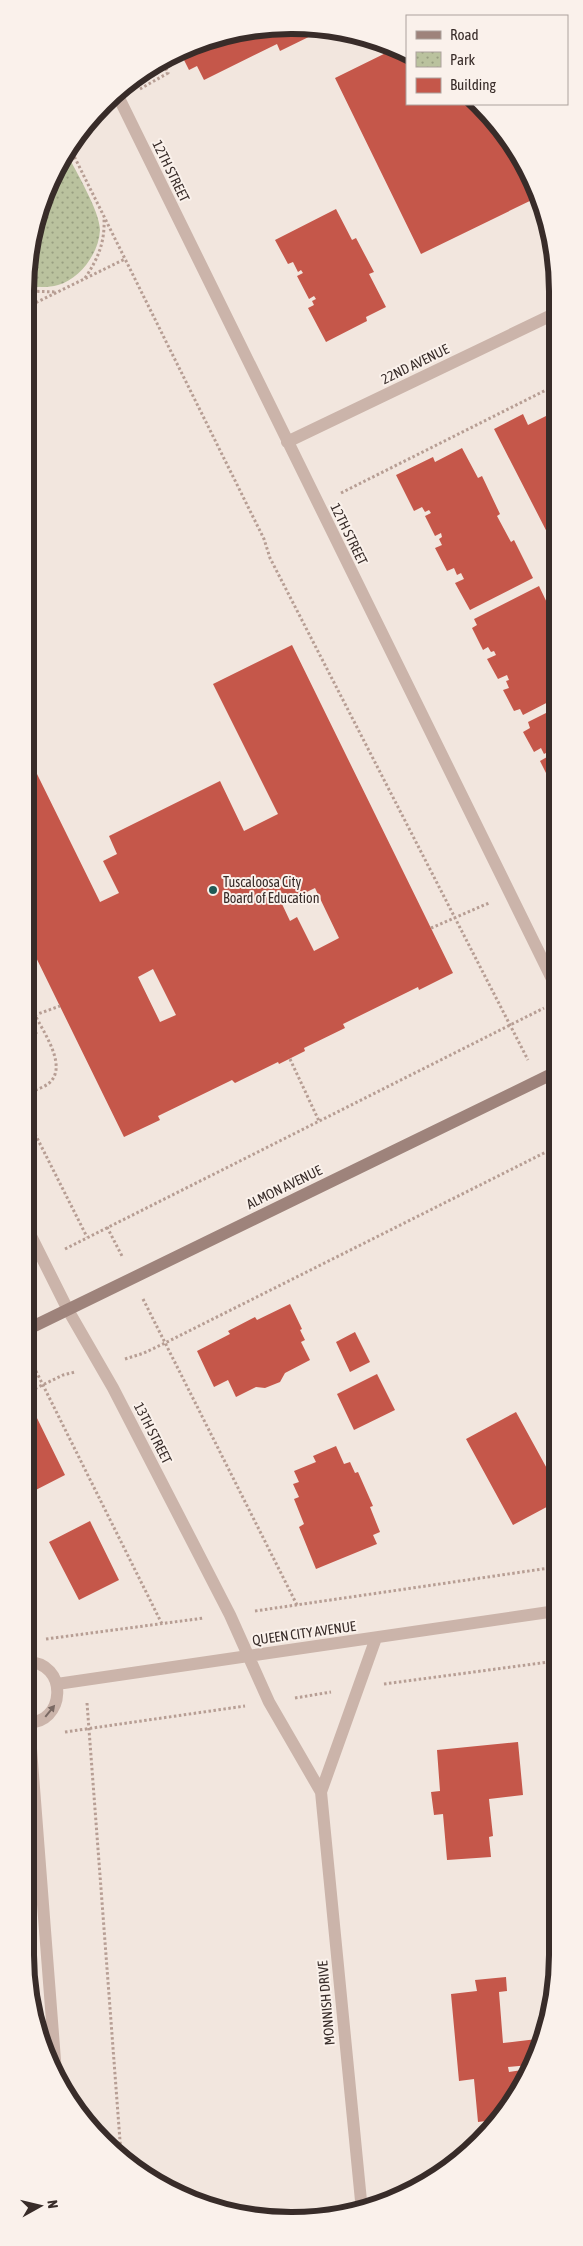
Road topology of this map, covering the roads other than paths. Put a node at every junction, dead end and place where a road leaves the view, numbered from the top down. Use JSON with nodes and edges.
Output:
{"nodes":[{"id":1,"x":120,"y":100,"type":"edge"},
{"id":2,"x":549,"y":316,"type":"edge"},
{"id":3,"x":287,"y":442,"type":"junction"},
{"id":4,"x":549,"y":973,"type":"edge"},
{"id":5,"x":549,"y":1075,"type":"edge"},
{"id":6,"x":34,"y":1243,"type":"edge"},
{"id":7,"x":68,"y":1310,"type":"junction"},
{"id":8,"x":34,"y":1326,"type":"edge"},
{"id":9,"x":549,"y":1612,"type":"edge"},
{"id":10,"x":376,"y":1638,"type":"junction"},
{"id":11,"x":248,"y":1656,"type":"junction"},
{"id":12,"x":34,"y":1664,"type":"edge"},
{"id":13,"x":57,"y":1684,"type":"junction"},
{"id":14,"x":34,"y":1721,"type":"edge"},
{"id":15,"x":321,"y":1792,"type":"junction"},
{"id":16,"x":34,"y":1808,"type":"edge"},
{"id":17,"x":55,"y":2056,"type":"edge"},
{"id":18,"x":361,"y":2202,"type":"edge"}],
"edges":[{"from":1,"to":3,"type":"street","name":"12TH STREET"},
{"from":2,"to":3,"type":"street","name":"22ND AVENUE"},
{"from":3,"to":4,"type":"street","name":"12TH STREET"},
{"from":5,"to":7,"type":"main road","name":"ALMON AVENUE"},
{"from":6,"to":7,"type":"street","name":"13TH STREET"},
{"from":7,"to":8,"type":"main road","name":"ALMON AVENUE"},
{"from":7,"to":11,"type":"street","name":"13TH STREET"},
{"from":9,"to":10,"type":"street","name":"QUEEN CITY AVENUE"},
{"from":10,"to":11,"type":"street","name":"QUEEN CITY AVENUE"},
{"from":10,"to":15,"type":"street","name":"MONNISH DRIVE"},
{"from":11,"to":13,"type":"street","name":"QUEEN CITY AVENUE"},
{"from":11,"to":15,"type":"street","name":"MONNISH DRIVE"},
{"from":12,"to":13,"type":"street"},
{"from":14,"to":13,"type":"street","one_way":true},
{"from":15,"to":18,"type":"street","name":"MONNISH DRIVE"},
{"from":16,"to":17,"type":"street"}]}
